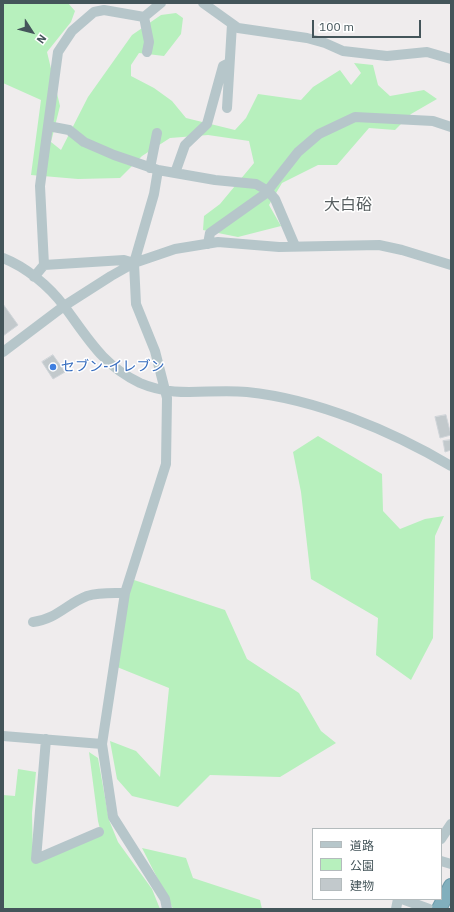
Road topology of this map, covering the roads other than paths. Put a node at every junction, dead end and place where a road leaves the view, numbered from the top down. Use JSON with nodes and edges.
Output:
{"nodes":[{"id":1,"x":161,"y":3,"type":"edge"},
{"id":2,"x":203,"y":3,"type":"edge"},
{"id":3,"x":144,"y":17,"type":"junction"},
{"id":4,"x":232,"y":24,"type":"junction"},
{"id":5,"x":147,"y":52,"type":"dead end"},
{"id":6,"x":451,"y":59,"type":"edge"},
{"id":7,"x":229,"y":63,"type":"junction"},
{"id":8,"x":226,"y":108,"type":"dead end"},
{"id":9,"x":48,"y":126,"type":"junction"},
{"id":10,"x":451,"y":127,"type":"edge"},
{"id":11,"x":157,"y":133,"type":"dead end"},
{"id":12,"x":154,"y":169,"type":"junction"},
{"id":13,"x":176,"y":173,"type":"junction"},
{"id":14,"x":268,"y":191,"type":"junction"},
{"id":15,"x":208,"y":244,"type":"junction"},
{"id":16,"x":295,"y":246,"type":"junction"},
{"id":17,"x":3,"y":258,"type":"edge"},
{"id":18,"x":134,"y":263,"type":"junction"},
{"id":19,"x":44,"y":264,"type":"junction"},
{"id":20,"x":451,"y":265,"type":"edge"},
{"id":21,"x":34,"y":277,"type":"junction"},
{"id":22,"x":64,"y":306,"type":"junction"},
{"id":23,"x":3,"y":352,"type":"edge"},
{"id":24,"x":164,"y":391,"type":"junction"},
{"id":25,"x":451,"y":466,"type":"edge"},
{"id":26,"x":125,"y":593,"type":"junction"},
{"id":27,"x":33,"y":622,"type":"dead end"},
{"id":28,"x":3,"y":736,"type":"edge"},
{"id":29,"x":46,"y":739,"type":"junction"},
{"id":30,"x":102,"y":744,"type":"junction"},
{"id":31,"x":451,"y":824,"type":"edge"},
{"id":32,"x":99,"y":832,"type":"dead end"},
{"id":33,"x":442,"y":838,"type":"edge"},
{"id":34,"x":451,"y":886,"type":"edge"},
{"id":35,"x":405,"y":900,"type":"edge"},
{"id":36,"x":167,"y":909,"type":"edge"},
{"id":37,"x":429,"y":909,"type":"edge"},
{"id":38,"x":439,"y":909,"type":"edge"}],
"edges":[{"from":1,"to":3,"type":"street"},
{"from":2,"to":4,"type":"street"},
{"from":3,"to":5,"type":"street"},
{"from":3,"to":9,"type":"street"},
{"from":4,"to":6,"type":"street"},
{"from":4,"to":7,"type":"street"},
{"from":7,"to":8,"type":"street"},
{"from":7,"to":13,"type":"street"},
{"from":9,"to":12,"type":"street"},
{"from":9,"to":19,"type":"street"},
{"from":10,"to":14,"type":"street"},
{"from":11,"to":12,"type":"street"},
{"from":12,"to":13,"type":"street"},
{"from":12,"to":18,"type":"street"},
{"from":13,"to":14,"type":"street"},
{"from":14,"to":15,"type":"street"},
{"from":14,"to":16,"type":"street"},
{"from":15,"to":16,"type":"street"},
{"from":15,"to":18,"type":"street"},
{"from":16,"to":20,"type":"street"},
{"from":17,"to":21,"type":"street"},
{"from":18,"to":19,"type":"street"},
{"from":18,"to":22,"type":"street"},
{"from":18,"to":24,"type":"street"},
{"from":19,"to":21,"type":"street"},
{"from":21,"to":22,"type":"street"},
{"from":22,"to":23,"type":"street"},
{"from":22,"to":24,"type":"street"},
{"from":24,"to":25,"type":"street"},
{"from":24,"to":26,"type":"street"},
{"from":26,"to":27,"type":"street"},
{"from":26,"to":30,"type":"street"},
{"from":28,"to":29,"type":"street"},
{"from":29,"to":30,"type":"street"},
{"from":29,"to":32,"type":"street"},
{"from":30,"to":36,"type":"street"},
{"from":31,"to":33,"type":"street"},
{"from":34,"to":38,"type":"highway"},
{"from":35,"to":37,"type":"street"}]}
